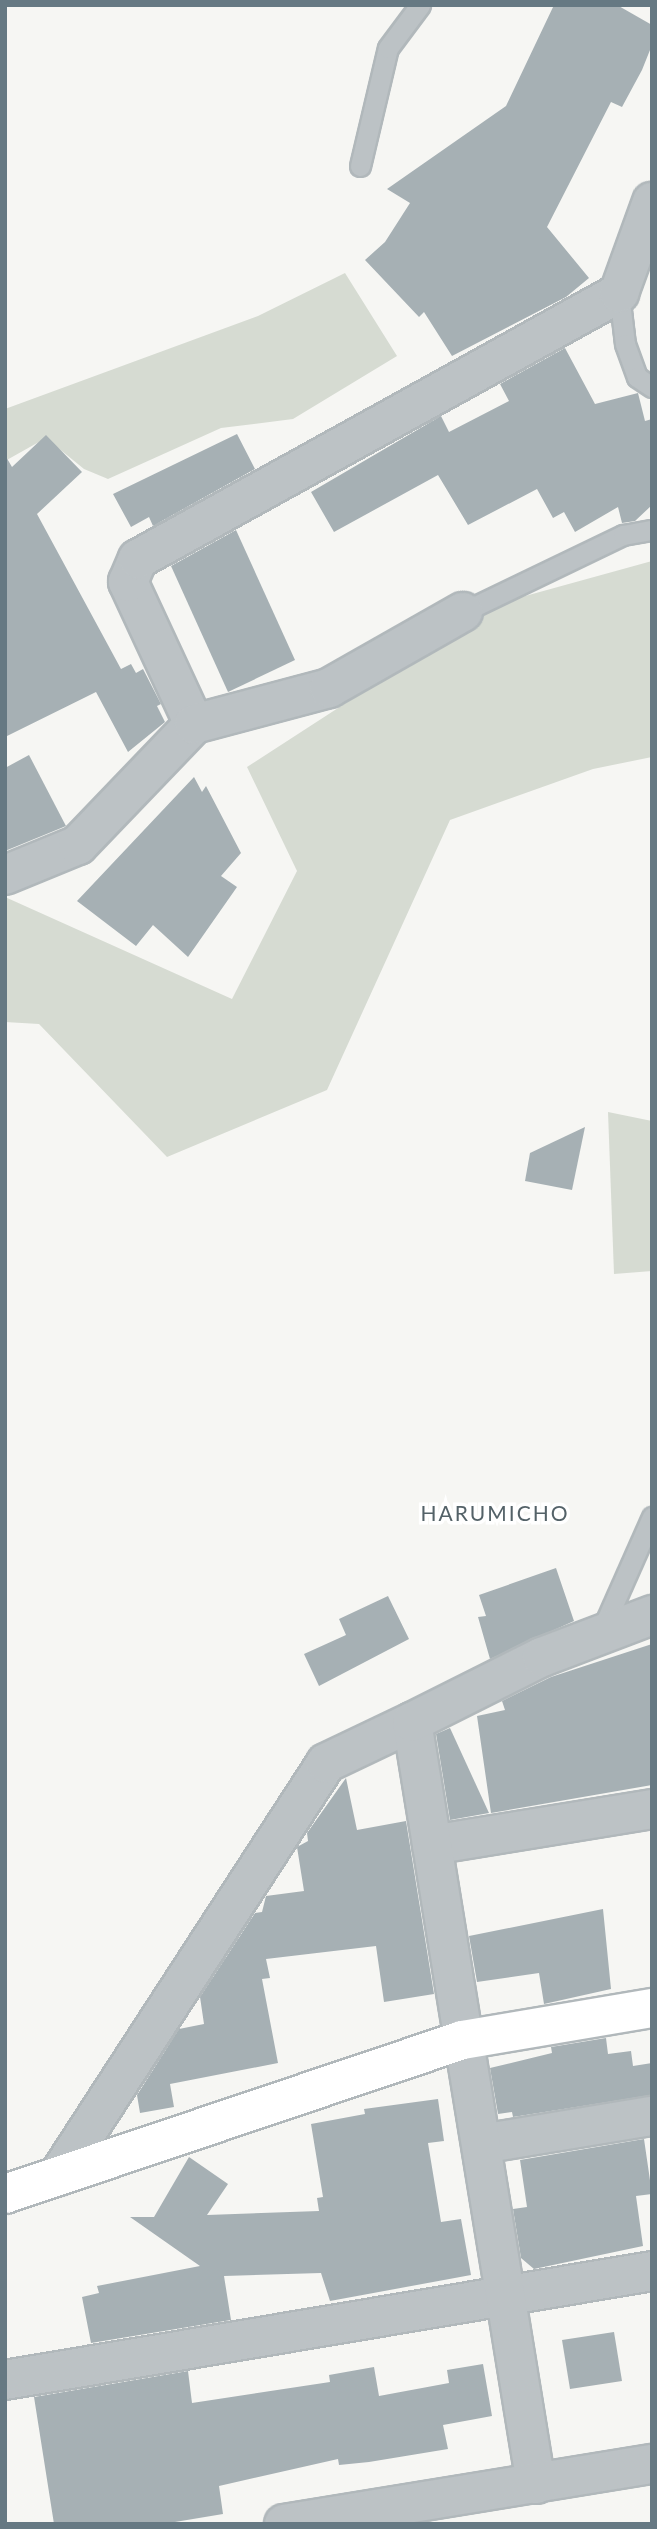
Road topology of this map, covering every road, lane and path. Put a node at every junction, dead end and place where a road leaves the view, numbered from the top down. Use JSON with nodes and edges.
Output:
{"nodes":[{"id":1,"x":420,"y":5,"type":"edge"},
{"id":2,"x":360,"y":166,"type":"dead end"},
{"id":3,"x":652,"y":202,"type":"edge"},
{"id":4,"x":619,"y":293,"type":"junction"},
{"id":5,"x":652,"y":387,"type":"edge"},
{"id":6,"x":652,"y":530,"type":"edge"},
{"id":7,"x":463,"y":612,"type":"joint"},
{"id":8,"x":194,"y":724,"type":"junction"},
{"id":9,"x":5,"y":875,"type":"edge"},
{"id":10,"x":652,"y":1517,"type":"edge"},
{"id":11,"x":652,"y":1615,"type":"edge"},
{"id":12,"x":599,"y":1636,"type":"junction"},
{"id":13,"x":412,"y":1722,"type":"junction"},
{"id":14,"x":652,"y":1809,"type":"edge"},
{"id":15,"x":432,"y":1844,"type":"junction"},
{"id":16,"x":652,"y":2008,"type":"edge"},
{"id":17,"x":462,"y":2040,"type":"junction"},
{"id":18,"x":652,"y":2116,"type":"edge"},
{"id":19,"x":482,"y":2144,"type":"junction"},
{"id":20,"x":58,"y":2176,"type":"junction"},
{"id":21,"x":5,"y":2194,"type":"edge"},
{"id":22,"x":652,"y":2272,"type":"edge"},
{"id":23,"x":506,"y":2295,"type":"junction"},
{"id":24,"x":5,"y":2380,"type":"edge"},
{"id":25,"x":652,"y":2464,"type":"edge"},
{"id":26,"x":536,"y":2484,"type":"junction"},
{"id":27,"x":284,"y":2524,"type":"edge"}],
"edges":[{"from":1,"to":2,"type":"lane"},
{"from":3,"to":4,"type":"street"},
{"from":4,"to":5,"type":"lane"},
{"from":4,"to":8,"type":"street"},
{"from":6,"to":7,"type":"lane"},
{"from":7,"to":8,"type":"street"},
{"from":8,"to":9,"type":"street"},
{"from":10,"to":12,"type":"lane"},
{"from":11,"to":12,"type":"street"},
{"from":12,"to":13,"type":"street"},
{"from":13,"to":15,"type":"street"},
{"from":13,"to":20,"type":"street"},
{"from":14,"to":15,"type":"street"},
{"from":15,"to":17,"type":"street"},
{"from":16,"to":17,"type":"street"},
{"from":17,"to":19,"type":"street"},
{"from":17,"to":20,"type":"street"},
{"from":18,"to":19,"type":"street"},
{"from":19,"to":23,"type":"street"},
{"from":20,"to":21,"type":"street"},
{"from":22,"to":23,"type":"street"},
{"from":23,"to":24,"type":"street"},
{"from":23,"to":26,"type":"street"},
{"from":25,"to":26,"type":"street"},
{"from":26,"to":27,"type":"street"}]}
